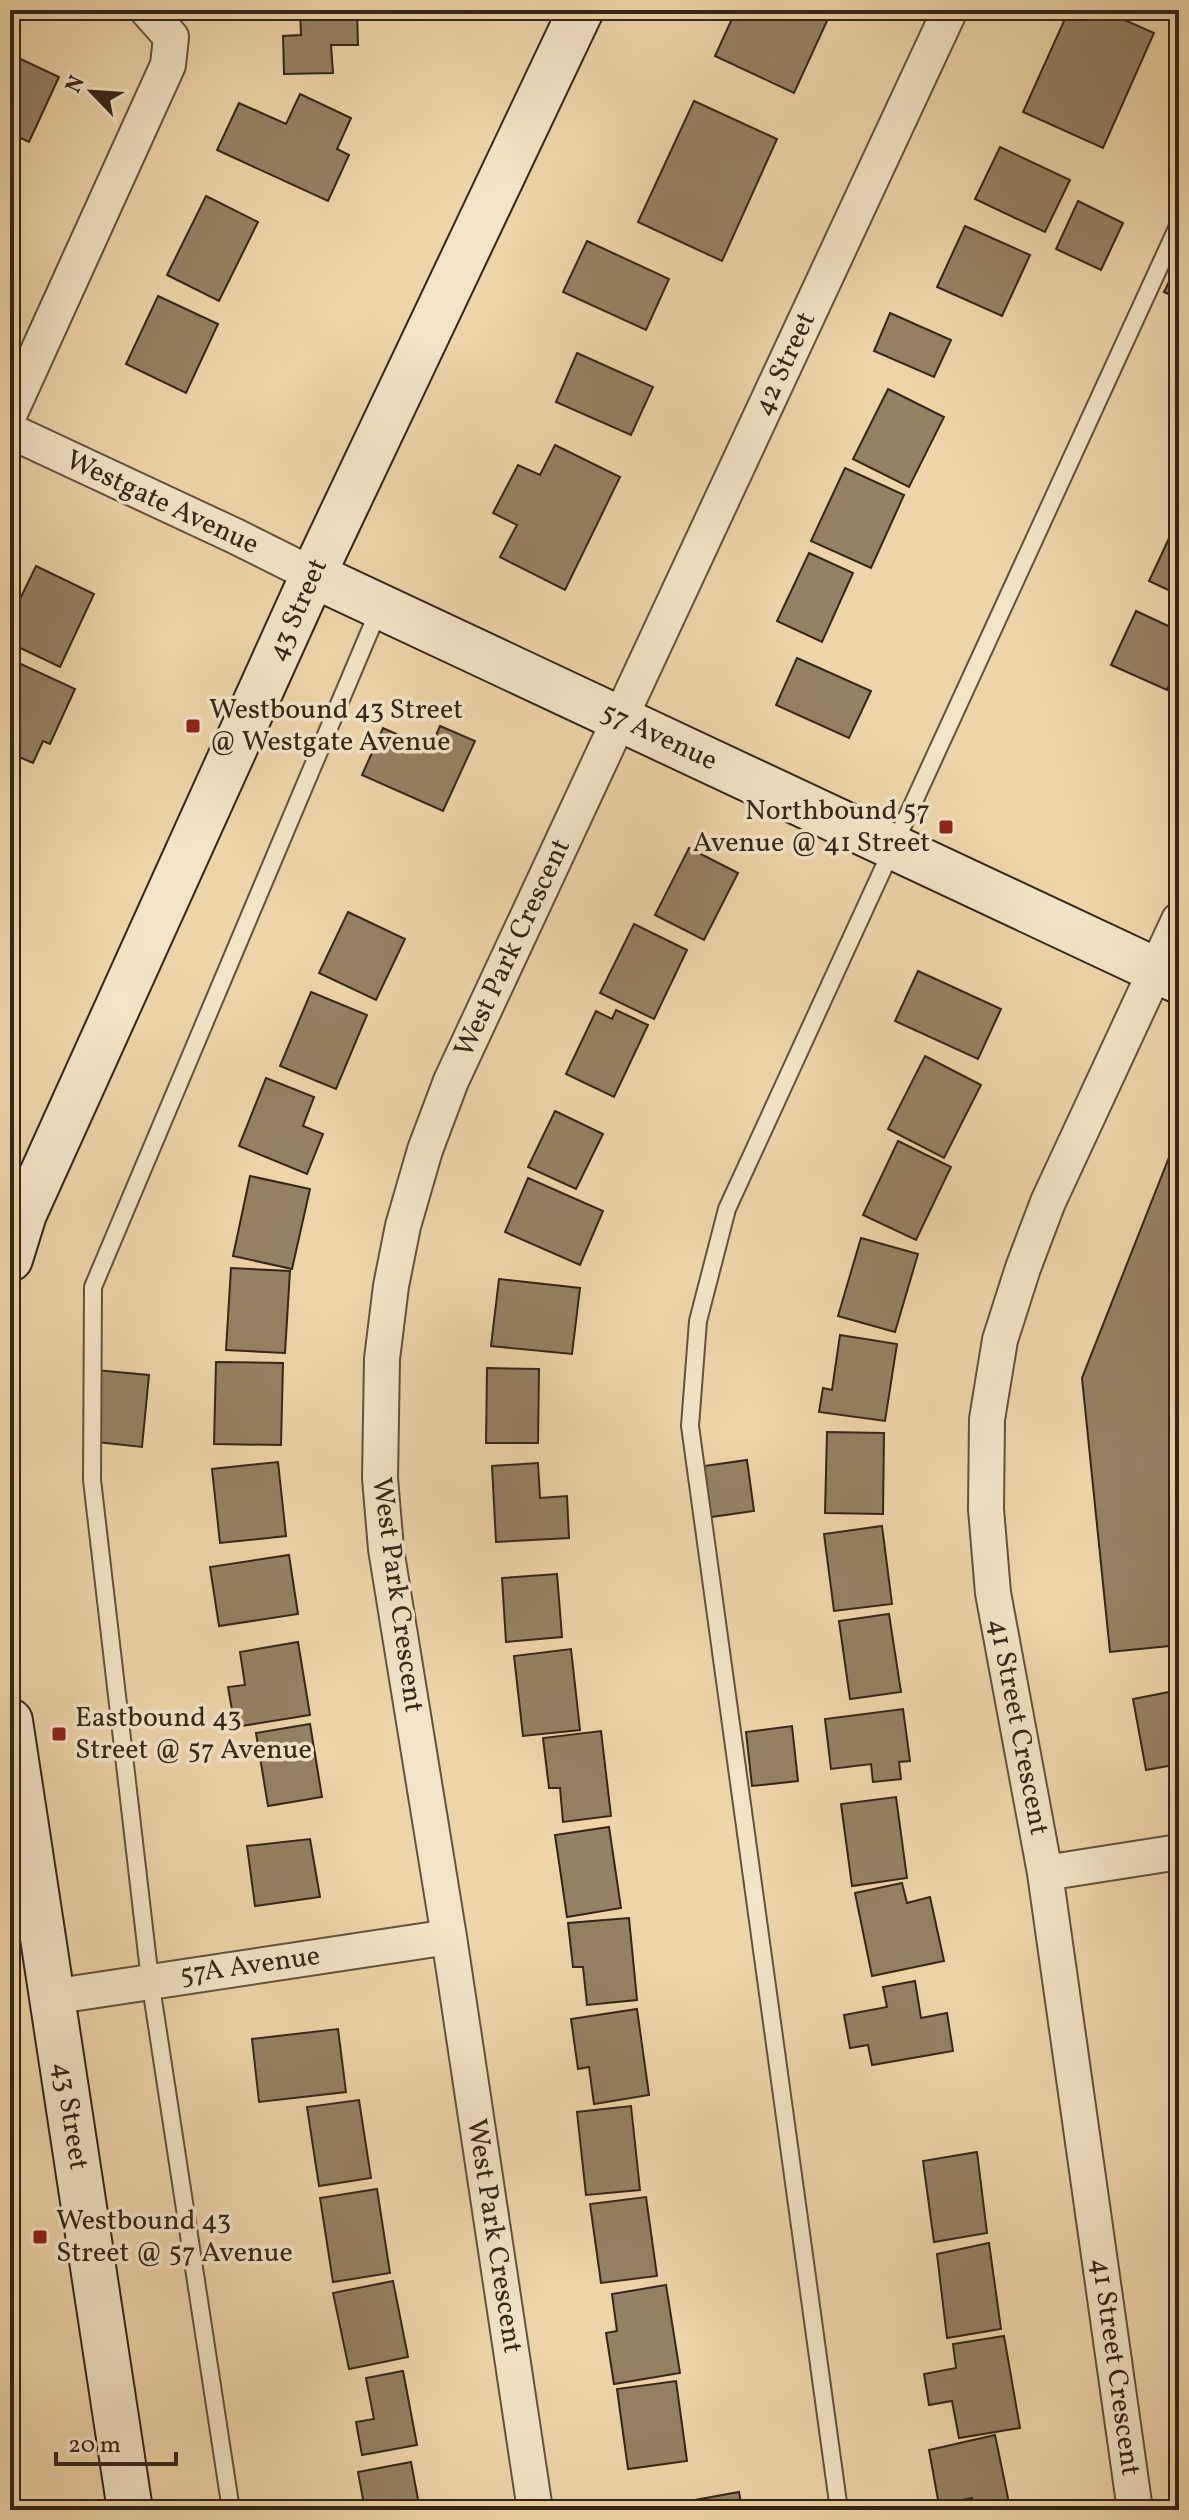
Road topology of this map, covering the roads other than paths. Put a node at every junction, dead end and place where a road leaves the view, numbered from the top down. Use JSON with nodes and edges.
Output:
{"nodes":[{"id":1,"x":147,"y":10,"type":"edge"},
{"id":2,"x":581,"y":10,"type":"edge"},
{"id":3,"x":950,"y":10,"type":"edge"},
{"id":4,"x":1179,"y":224,"type":"edge"},
{"id":5,"x":10,"y":413,"type":"edge"},
{"id":6,"x":10,"y":431,"type":"edge"},
{"id":7,"x":313,"y":575,"type":"junction"},
{"id":8,"x":380,"y":606,"type":"junction"},
{"id":9,"x":620,"y":718,"type":"junction"},
{"id":10,"x":894,"y":846,"type":"junction"},
{"id":11,"x":1179,"y":920,"type":"edge"},
{"id":12,"x":1167,"y":976,"type":"edge"},
{"id":13,"x":10,"y":1259,"type":"edge"},
{"id":14,"x":10,"y":1721,"type":"edge"},
{"id":15,"x":1179,"y":1852,"type":"edge"},
{"id":16,"x":1045,"y":1873,"type":"junction"},
{"id":17,"x":449,"y":1937,"type":"junction"},
{"id":18,"x":150,"y":1980,"type":"junction"},
{"id":19,"x":51,"y":1997,"type":"junction"},
{"id":20,"x":130,"y":2510,"type":"edge"},
{"id":21,"x":231,"y":2510,"type":"edge"},
{"id":22,"x":535,"y":2510,"type":"edge"},
{"id":23,"x":839,"y":2510,"type":"edge"},
{"id":24,"x":1135,"y":2510,"type":"edge"}],
"edges":[{"from":1,"to":5,"type":"street"},
{"from":2,"to":7,"type":"street","name":"43 Street"},
{"from":3,"to":9,"type":"street","name":"42 Street"},
{"from":4,"to":10,"type":"lane"},
{"from":6,"to":7,"type":"street","name":"Westgate Avenue"},
{"from":7,"to":8,"type":"street","name":"57 Avenue"},
{"from":7,"to":13,"type":"street","name":"43 Street"},
{"from":8,"to":9,"type":"street","name":"57 Avenue"},
{"from":8,"to":18,"type":"lane"},
{"from":9,"to":10,"type":"street","name":"57 Avenue"},
{"from":9,"to":17,"type":"street","name":"West Park Crescent"},
{"from":10,"to":12,"type":"street","name":"57 Avenue"},
{"from":10,"to":23,"type":"lane"},
{"from":11,"to":12,"type":"street","name":"41 Street Crescent"},
{"from":12,"to":16,"type":"street","name":"41 Street Crescent"},
{"from":14,"to":19,"type":"street","name":"43 Street"},
{"from":15,"to":16,"type":"street"},
{"from":16,"to":24,"type":"street","name":"41 Street Crescent"},
{"from":17,"to":18,"type":"street","name":"57A Avenue"},
{"from":17,"to":22,"type":"street","name":"West Park Crescent"},
{"from":18,"to":19,"type":"street","name":"57A Avenue"},
{"from":18,"to":21,"type":"lane"},
{"from":19,"to":20,"type":"street","name":"43 Street"}]}
